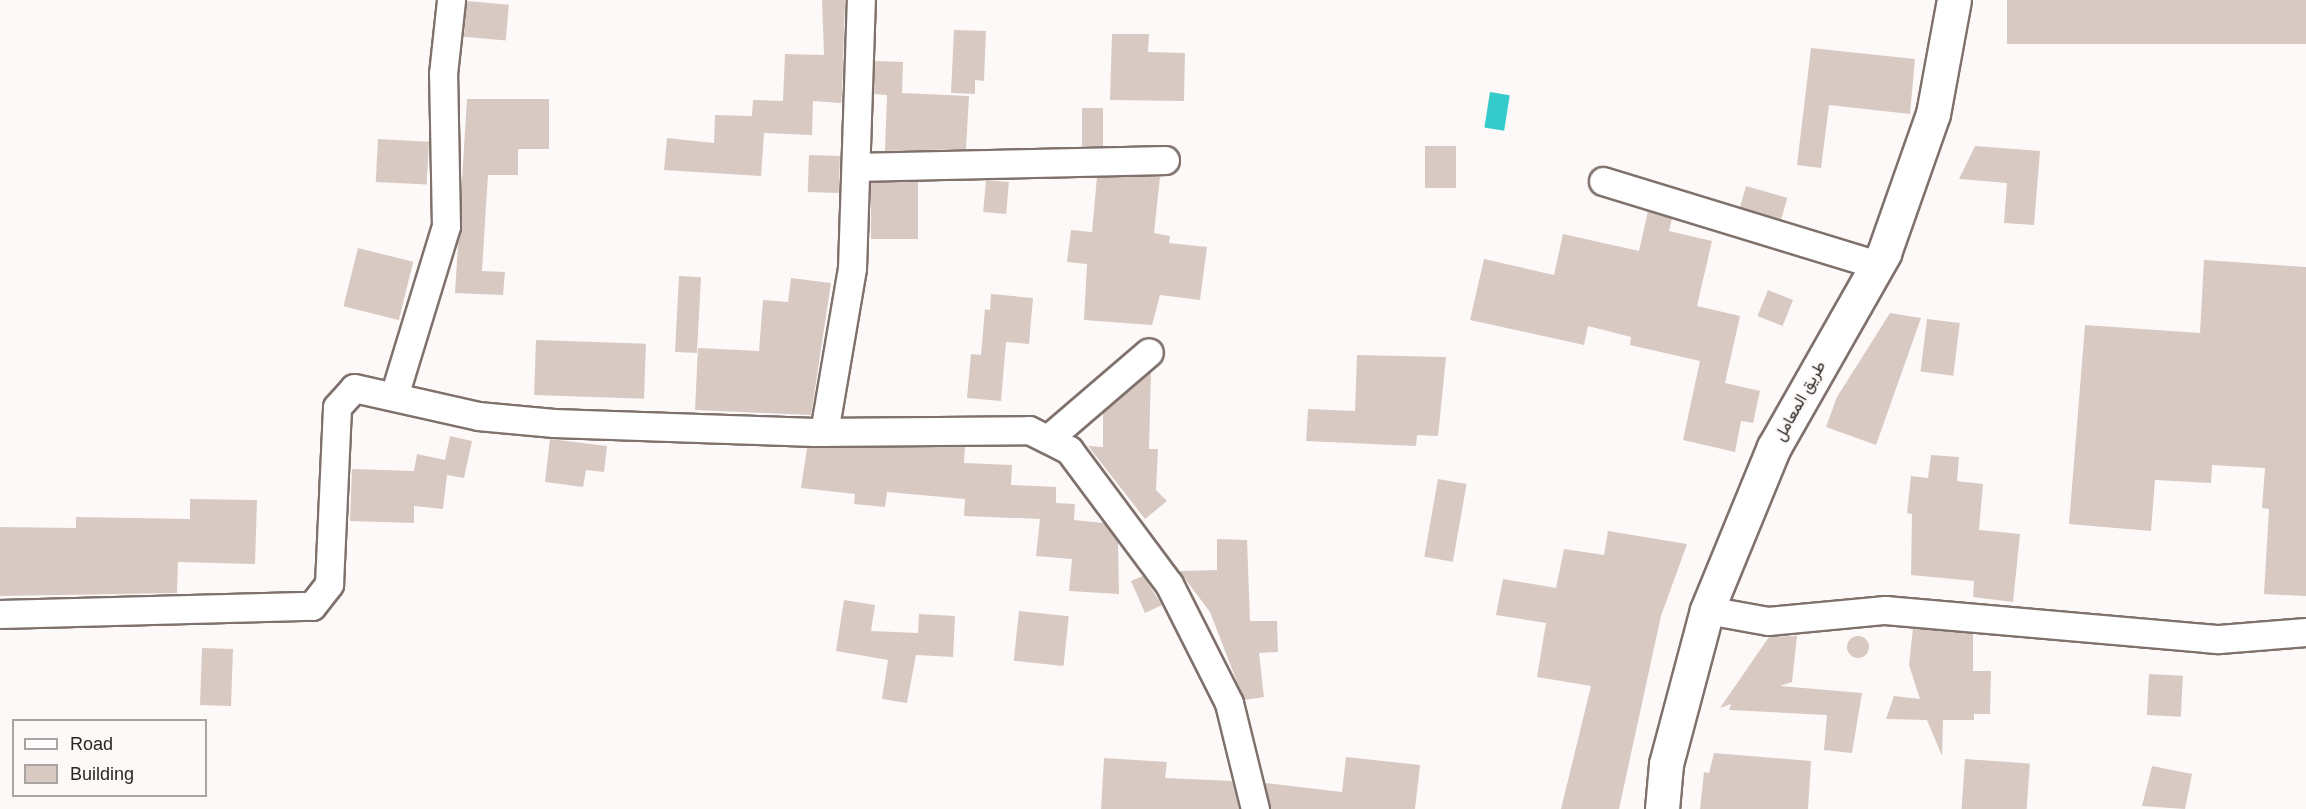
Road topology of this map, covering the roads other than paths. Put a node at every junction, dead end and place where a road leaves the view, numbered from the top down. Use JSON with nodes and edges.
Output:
{"nodes":[{"id":1,"x":451,"y":0,"type":"edge"},
{"id":2,"x":861,"y":0,"type":"edge"},
{"id":3,"x":1954,"y":0,"type":"edge"},
{"id":4,"x":1166,"y":160,"type":"dead end"},
{"id":5,"x":856,"y":167,"type":"junction"},
{"id":6,"x":1603,"y":180,"type":"dead end"},
{"id":7,"x":1877,"y":265,"type":"junction"},
{"id":8,"x":1149,"y":352,"type":"dead end"},
{"id":9,"x":394,"y":396,"type":"junction"},
{"id":10,"x":824,"y":432,"type":"junction"},
{"id":11,"x":1050,"y":437,"type":"junction"},
{"id":12,"x":1707,"y":610,"type":"junction"},
{"id":13,"x":0,"y":614,"type":"edge"},
{"id":14,"x":2306,"y":632,"type":"edge"},
{"id":15,"x":1255,"y":809,"type":"edge"},
{"id":16,"x":1662,"y":809,"type":"edge"}],
"edges":[{"from":1,"to":9,"type":"street"},
{"from":2,"to":5,"type":"street"},
{"from":3,"to":7,"type":"main road","name":"طريق المعامل"},
{"from":4,"to":5,"type":"street"},
{"from":5,"to":10,"type":"street"},
{"from":6,"to":7,"type":"street"},
{"from":7,"to":12,"type":"main road","name":"طريق المعامل"},
{"from":8,"to":11,"type":"street"},
{"from":9,"to":10,"type":"street"},
{"from":9,"to":13,"type":"street"},
{"from":10,"to":11,"type":"street"},
{"from":11,"to":15,"type":"street"},
{"from":12,"to":14,"type":"street"},
{"from":12,"to":16,"type":"main road","name":"طريق المعامل"}]}
